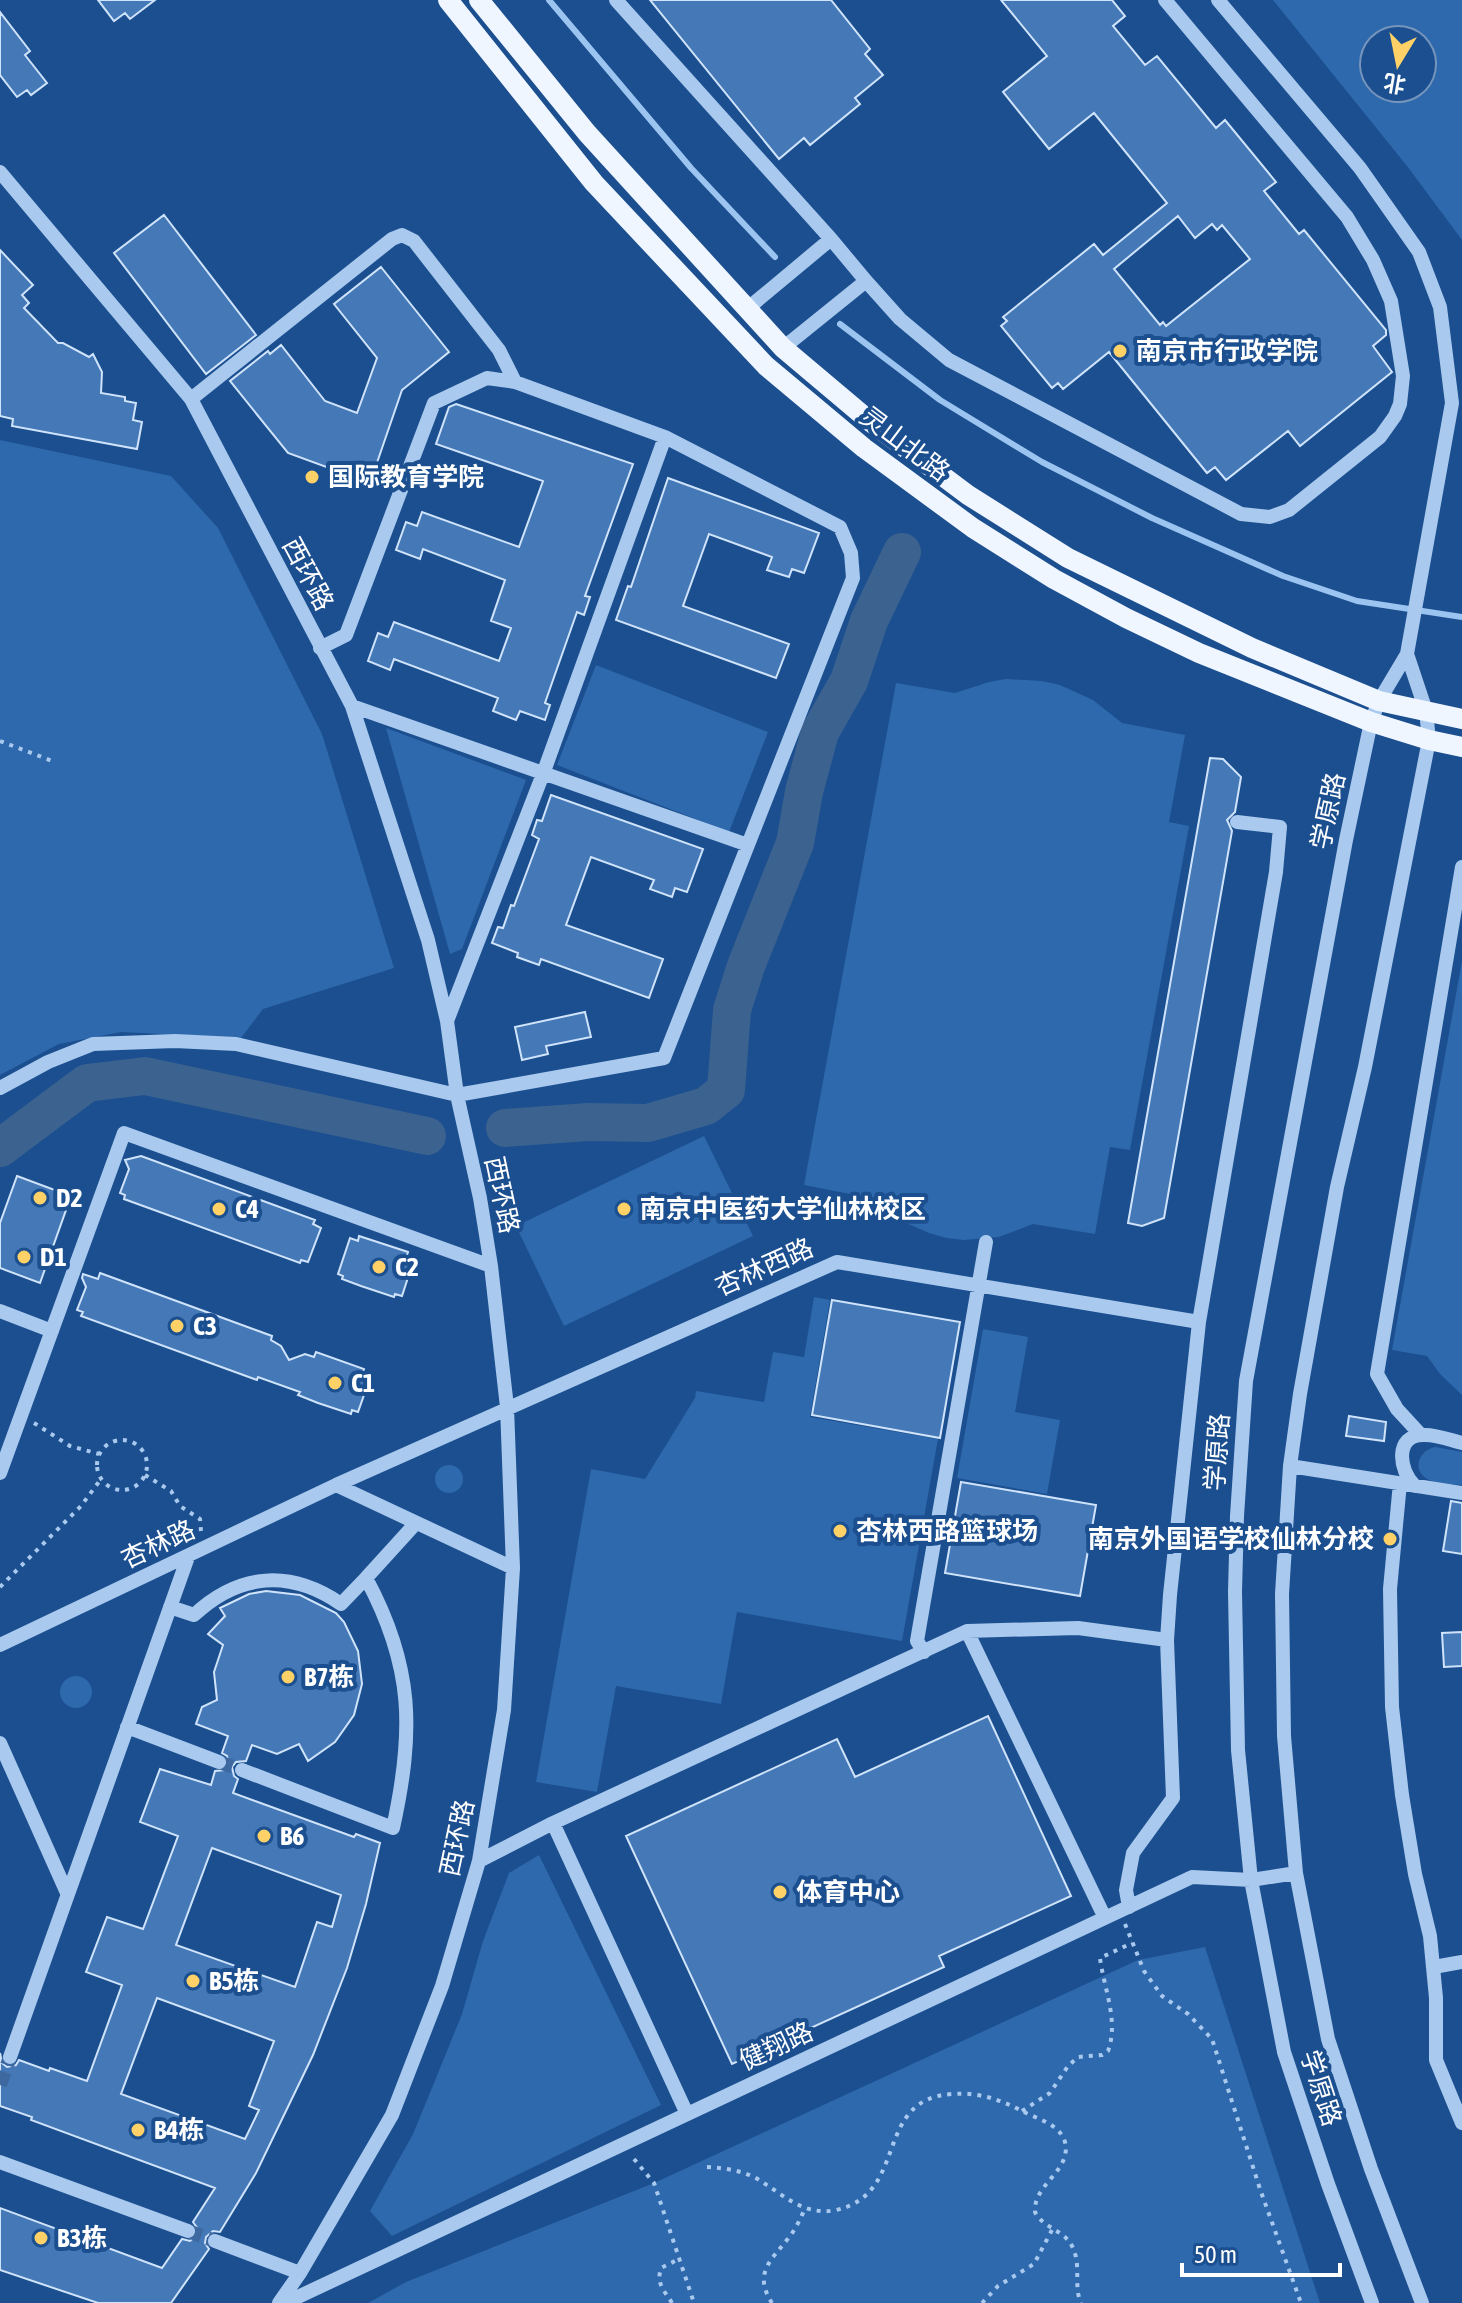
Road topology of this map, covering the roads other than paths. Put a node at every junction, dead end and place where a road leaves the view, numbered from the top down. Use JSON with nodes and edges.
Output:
{"nodes":[{"id":1,"x":448,"y":0,"type":"edge"},
{"id":2,"x":479,"y":0,"type":"edge"},
{"id":3,"x":616,"y":0,"type":"edge"},
{"id":4,"x":1165,"y":0,"type":"edge"},
{"id":5,"x":1218,"y":0,"type":"edge"},
{"id":6,"x":0,"y":172,"type":"edge"},
{"id":7,"x":831,"y":239,"type":"junction"},
{"id":8,"x":866,"y":281,"type":"junction"},
{"id":9,"x":747,"y":309,"type":"junction"},
{"id":10,"x":783,"y":348,"type":"junction"},
{"id":11,"x":515,"y":382,"type":"junction"},
{"id":12,"x":191,"y":399,"type":"junction"},
{"id":13,"x":665,"y":437,"type":"junction"},
{"id":14,"x":320,"y":648,"type":"junction"},
{"id":15,"x":1407,"y":654,"type":"junction"},
{"id":16,"x":1379,"y":701,"type":"junction"},
{"id":17,"x":352,"y":706,"type":"junction"},
{"id":18,"x":1426,"y":711,"type":"junction"},
{"id":19,"x":1462,"y":719,"type":"edge"},
{"id":20,"x":1371,"y":722,"type":"junction"},
{"id":21,"x":1429,"y":740,"type":"junction"},
{"id":22,"x":1462,"y":747,"type":"edge"},
{"id":23,"x":543,"y":774,"type":"junction"},
{"id":24,"x":1237,"y":822,"type":"dead end"},
{"id":25,"x":748,"y":845,"type":"junction"},
{"id":26,"x":1462,"y":867,"type":"edge"},
{"id":27,"x":447,"y":1021,"type":"junction"},
{"id":28,"x":0,"y":1088,"type":"edge"},
{"id":29,"x":457,"y":1095,"type":"junction"},
{"id":30,"x":986,"y":1242,"type":"dead end"},
{"id":31,"x":491,"y":1266,"type":"junction"},
{"id":32,"x":978,"y":1285,"type":"junction"},
{"id":33,"x":0,"y":1311,"type":"edge"},
{"id":34,"x":1199,"y":1322,"type":"junction"},
{"id":35,"x":52,"y":1331,"type":"junction"},
{"id":36,"x":507,"y":1407,"type":"junction"},
{"id":37,"x":1420,"y":1434,"type":"junction"},
{"id":38,"x":1462,"y":1443,"type":"edge"},
{"id":39,"x":1290,"y":1466,"type":"junction"},
{"id":40,"x":0,"y":1473,"type":"edge"},
{"id":41,"x":1407,"y":1484,"type":"junction"},
{"id":42,"x":336,"y":1485,"type":"junction"},
{"id":43,"x":1462,"y":1493,"type":"edge"},
{"id":44,"x":416,"y":1523,"type":"junction"},
{"id":45,"x":188,"y":1557,"type":"junction"},
{"id":46,"x":513,"y":1568,"type":"junction"},
{"id":47,"x":366,"y":1578,"type":"junction"},
{"id":48,"x":170,"y":1607,"type":"junction"},
{"id":49,"x":967,"y":1631,"type":"junction"},
{"id":50,"x":1167,"y":1640,"type":"junction"},
{"id":51,"x":0,"y":1645,"type":"edge"},
{"id":52,"x":924,"y":1652,"type":"junction"},
{"id":53,"x":127,"y":1727,"type":"junction"},
{"id":54,"x":0,"y":1743,"type":"edge"},
{"id":55,"x":219,"y":1762,"type":"tunnel mouth"},
{"id":56,"x":242,"y":1770,"type":"tunnel mouth"},
{"id":57,"x":553,"y":1823,"type":"junction"},
{"id":58,"x":479,"y":1861,"type":"junction"},
{"id":59,"x":1296,"y":1873,"type":"junction"},
{"id":60,"x":1251,"y":1880,"type":"junction"},
{"id":61,"x":67,"y":1893,"type":"junction"},
{"id":62,"x":1124,"y":1909,"type":"junction"},
{"id":63,"x":1105,"y":1918,"type":"junction"},
{"id":64,"x":1462,"y":1962,"type":"edge"},
{"id":65,"x":1434,"y":1967,"type":"junction"},
{"id":66,"x":10,"y":2057,"type":"tunnel mouth"},
{"id":67,"x":687,"y":2114,"type":"junction"},
{"id":68,"x":1462,"y":2123,"type":"edge"},
{"id":69,"x":0,"y":2162,"type":"edge"},
{"id":70,"x":188,"y":2231,"type":"tunnel mouth"},
{"id":71,"x":215,"y":2241,"type":"tunnel mouth"},
{"id":72,"x":300,"y":2273,"type":"junction"},
{"id":73,"x":279,"y":2303,"type":"edge"},
{"id":74,"x":285,"y":2303,"type":"edge"},
{"id":75,"x":1372,"y":2303,"type":"edge"},
{"id":76,"x":1422,"y":2303,"type":"edge"}],
"edges":[{"from":1,"to":20,"type":"main road","name":"灵山北路"},
{"from":2,"to":9,"type":"main road","name":"灵山北路"},
{"from":3,"to":7,"type":"street"},
{"from":4,"to":8,"type":"street"},
{"from":5,"to":15,"type":"street","name":"学原路"},
{"from":6,"to":12,"type":"street","name":"西环路"},
{"from":7,"to":8,"type":"street"},
{"from":7,"to":9,"type":"street"},
{"from":8,"to":10,"type":"street"},
{"from":9,"to":10,"type":"main road","name":"灵山北路"},
{"from":10,"to":16,"type":"main road","name":"灵山北路"},
{"from":11,"to":12,"type":"street"},
{"from":11,"to":13,"type":"street"},
{"from":11,"to":14,"type":"street"},
{"from":12,"to":14,"type":"street","name":"西环路"},
{"from":13,"to":23,"type":"street"},
{"from":13,"to":25,"type":"street"},
{"from":14,"to":17,"type":"street","name":"西环路"},
{"from":15,"to":16,"type":"street","name":"学原路"},
{"from":15,"to":18,"type":"street","name":"学原路"},
{"from":16,"to":18,"type":"main road","name":"灵山北路"},
{"from":16,"to":20,"type":"street","name":"学原路"},
{"from":17,"to":23,"type":"street"},
{"from":17,"to":27,"type":"street","name":"西环路"},
{"from":18,"to":19,"type":"main road","name":"灵山北路"},
{"from":18,"to":21,"type":"street","name":"学原路"},
{"from":20,"to":21,"type":"main road","name":"灵山北路"},
{"from":20,"to":60,"type":"street","name":"学原路"},
{"from":21,"to":22,"type":"main road","name":"灵山北路"},
{"from":21,"to":39,"type":"street","name":"学原路"},
{"from":23,"to":25,"type":"street"},
{"from":23,"to":27,"type":"street"},
{"from":24,"to":34,"type":"street"},
{"from":25,"to":29,"type":"street"},
{"from":26,"to":37,"type":"street"},
{"from":27,"to":29,"type":"street","name":"西环路"},
{"from":28,"to":29,"type":"street"},
{"from":29,"to":31,"type":"street","name":"西环路"},
{"from":30,"to":32,"type":"street"},
{"from":31,"to":35,"type":"street"},
{"from":31,"to":36,"type":"street","name":"西环路"},
{"from":32,"to":34,"type":"street","name":"杏林西路"},
{"from":32,"to":36,"type":"street","name":"杏林西路"},
{"from":32,"to":52,"type":"street"},
{"from":33,"to":35,"type":"street"},
{"from":34,"to":50,"type":"street"},
{"from":35,"to":40,"type":"street"},
{"from":36,"to":42,"type":"street","name":"杏林路"},
{"from":36,"to":46,"type":"street","name":"西环路"},
{"from":37,"to":38,"type":"street"},
{"from":37,"to":41,"type":"street"},
{"from":39,"to":41,"type":"street"},
{"from":39,"to":59,"type":"street","name":"学原路"},
{"from":41,"to":43,"type":"street"},
{"from":41,"to":65,"type":"street"},
{"from":42,"to":44,"type":"street"},
{"from":42,"to":45,"type":"street","name":"杏林路"},
{"from":44,"to":46,"type":"street"},
{"from":44,"to":47,"type":"street"},
{"from":45,"to":48,"type":"street"},
{"from":45,"to":51,"type":"street","name":"杏林路"},
{"from":46,"to":58,"type":"street","name":"西环路"},
{"from":47,"to":48,"type":"street"},
{"from":47,"to":56,"type":"street"},
{"from":48,"to":53,"type":"street"},
{"from":49,"to":50,"type":"street"},
{"from":49,"to":52,"type":"street"},
{"from":49,"to":63,"type":"street"},
{"from":50,"to":62,"type":"street"},
{"from":52,"to":57,"type":"street"},
{"from":53,"to":55,"type":"street"},
{"from":53,"to":61,"type":"street"},
{"from":54,"to":61,"type":"street"},
{"from":57,"to":58,"type":"street"},
{"from":57,"to":67,"type":"street"},
{"from":58,"to":72,"type":"street","name":"西环路"},
{"from":59,"to":60,"type":"street","name":"健翔路"},
{"from":59,"to":76,"type":"street","name":"学原路"},
{"from":60,"to":62,"type":"street","name":"健翔路"},
{"from":60,"to":75,"type":"street","name":"学原路"},
{"from":61,"to":66,"type":"street"},
{"from":62,"to":63,"type":"street","name":"健翔路"},
{"from":63,"to":67,"type":"street","name":"健翔路"},
{"from":64,"to":65,"type":"street"},
{"from":65,"to":68,"type":"street"},
{"from":67,"to":74,"type":"street","name":"健翔路"},
{"from":69,"to":70,"type":"street"},
{"from":71,"to":72,"type":"street"},
{"from":72,"to":73,"type":"street","name":"西环路"}]}
